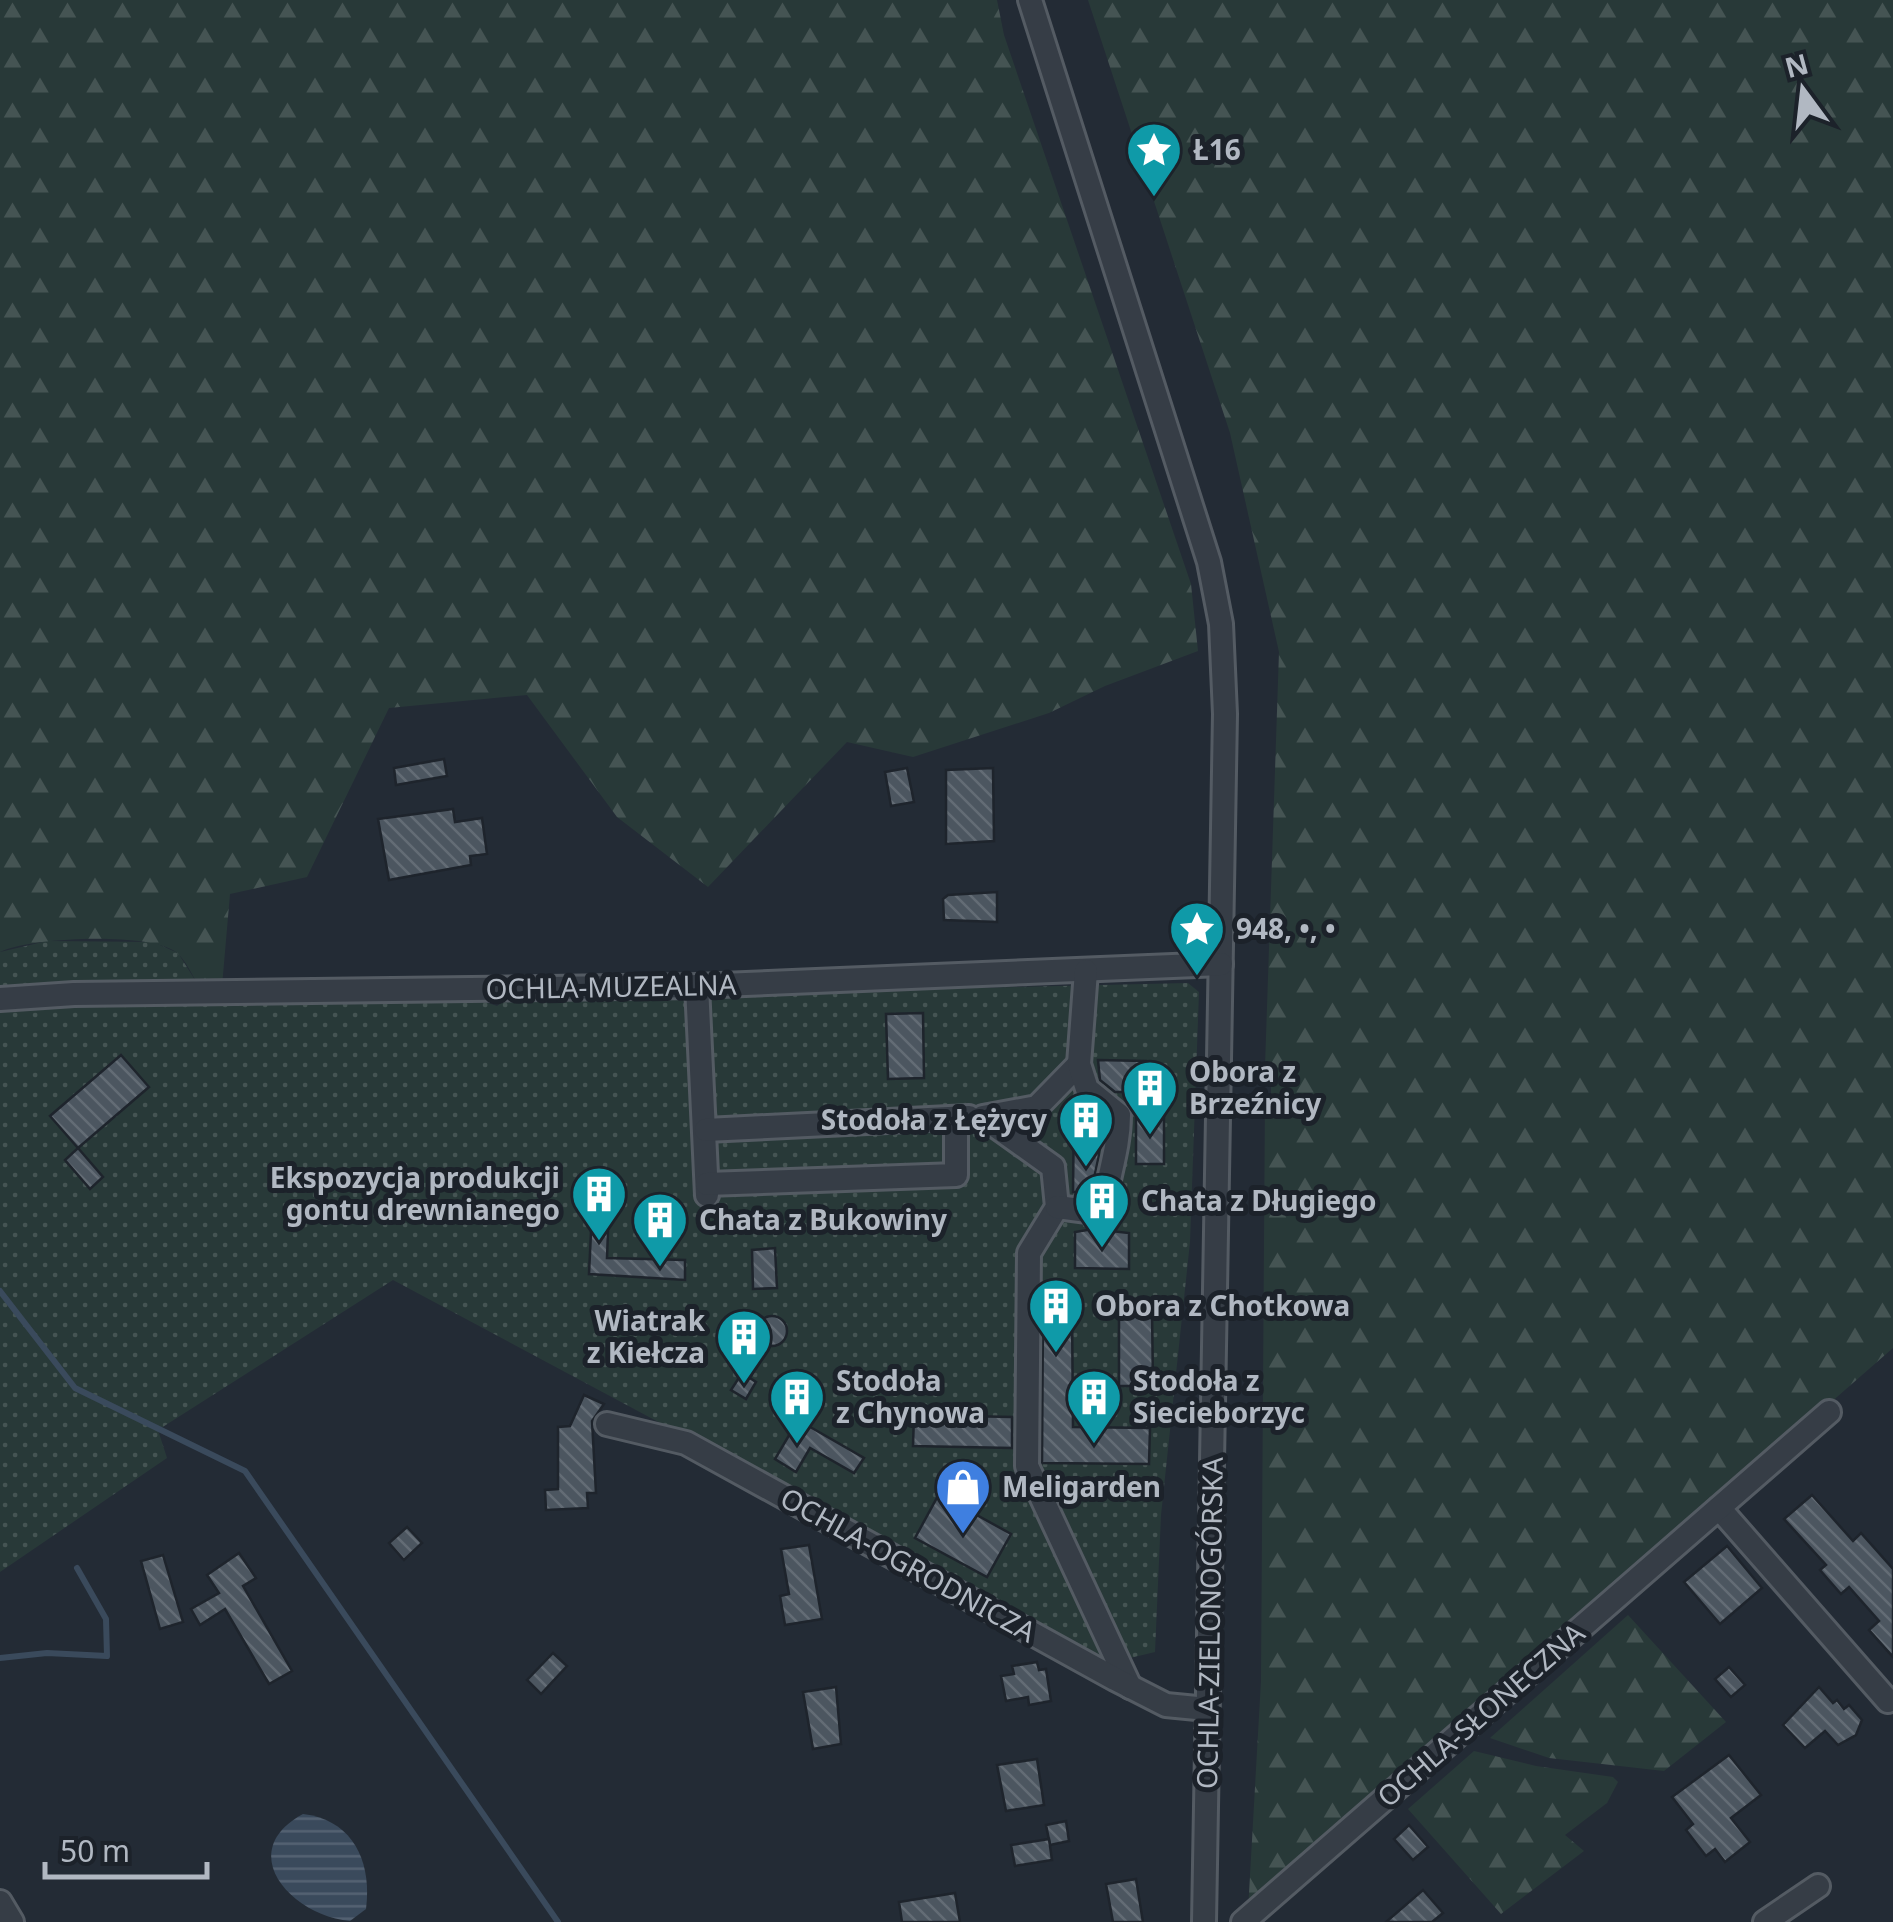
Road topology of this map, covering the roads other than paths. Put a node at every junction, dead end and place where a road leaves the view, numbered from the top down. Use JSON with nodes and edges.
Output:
{"nodes":[{"id":1,"x":1030,"y":0,"type":"edge"},
{"id":2,"x":1221,"y":964,"type":"junction"},
{"id":3,"x":1086,"y":971,"type":"junction"},
{"id":4,"x":697,"y":986,"type":"junction"},
{"id":5,"x":0,"y":999,"type":"edge"},
{"id":6,"x":1079,"y":1064,"type":"junction"},
{"id":7,"x":983,"y":1117,"type":"junction"},
{"id":8,"x":956,"y":1118,"type":"junction"},
{"id":9,"x":706,"y":1130,"type":"junction"},
{"id":10,"x":1057,"y":1207,"type":"junction"},
{"id":11,"x":1828,"y":1412,"type":"dead end"},
{"id":12,"x":607,"y":1424,"type":"dead end"},
{"id":13,"x":1719,"y":1508,"type":"junction"},
{"id":14,"x":1130,"y":1687,"type":"junction"},
{"id":15,"x":1888,"y":1701,"type":"dead end"},
{"id":16,"x":1207,"y":1709,"type":"junction"},
{"id":17,"x":1818,"y":1886,"type":"dead end"},
{"id":18,"x":0,"y":1902,"type":"edge"},
{"id":19,"x":12,"y":1922,"type":"edge"},
{"id":20,"x":1204,"y":1922,"type":"edge"},
{"id":21,"x":1244,"y":1922,"type":"edge"},
{"id":22,"x":1765,"y":1922,"type":"edge"}],
"edges":[{"from":1,"to":2,"type":"street","name":"OCHLA-ZIELONOGÓRSKA"},
{"from":2,"to":3,"type":"street","name":"OCHLA-MUZEALNA"},
{"from":2,"to":16,"type":"street","name":"OCHLA-ZIELONOGÓRSKA"},
{"from":3,"to":4,"type":"street","name":"OCHLA-MUZEALNA"},
{"from":3,"to":6,"type":"street"},
{"from":4,"to":5,"type":"street","name":"OCHLA-MUZEALNA"},
{"from":4,"to":9,"type":"street"},
{"from":6,"to":7,"type":"street"},
{"from":6,"to":10,"type":"street"},
{"from":7,"to":8,"type":"street"},
{"from":7,"to":10,"type":"street"},
{"from":8,"to":9,"type":"street"},
{"from":8,"to":9,"type":"street"},
{"from":10,"to":14,"type":"street"},
{"from":11,"to":13,"type":"street","name":"OCHLA-SŁONECZNA"},
{"from":12,"to":14,"type":"street","name":"OCHLA-OGRODNICZA"},
{"from":13,"to":15,"type":"street"},
{"from":13,"to":21,"type":"street","name":"OCHLA-SŁONECZNA"},
{"from":14,"to":16,"type":"street","name":"OCHLA-OGRODNICZA"},
{"from":16,"to":20,"type":"street","name":"OCHLA-ZIELONOGÓRSKA"},
{"from":17,"to":22,"type":"street"},
{"from":18,"to":19,"type":"street"}]}
